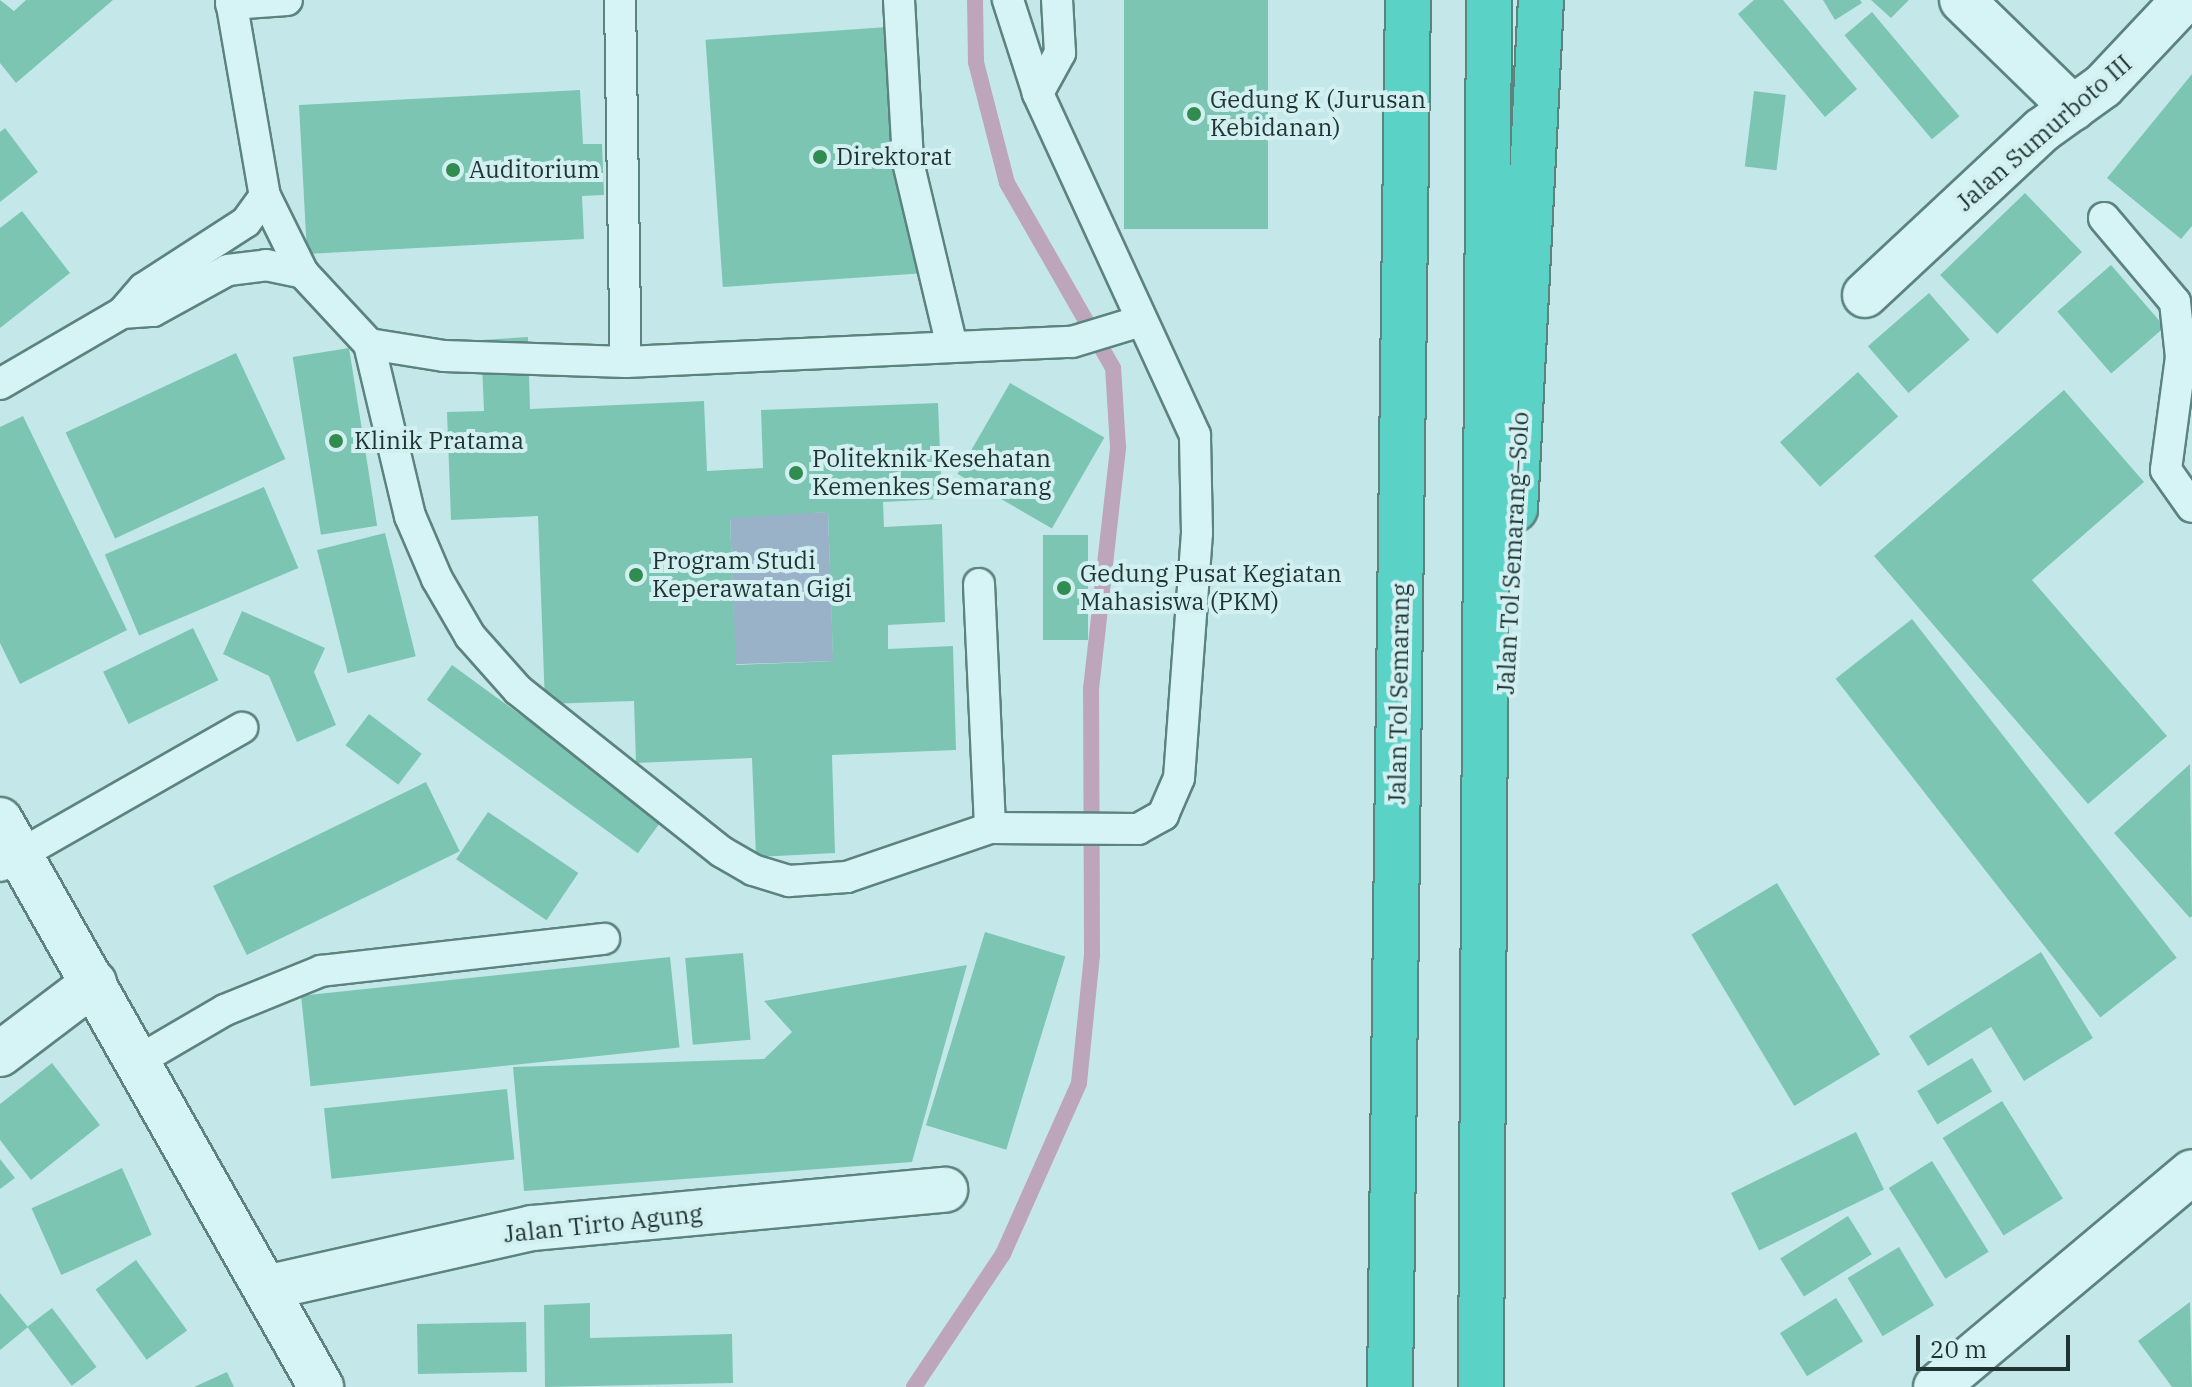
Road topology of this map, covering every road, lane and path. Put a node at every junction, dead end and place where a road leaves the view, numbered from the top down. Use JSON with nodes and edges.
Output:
{"nodes":[{"id":1,"x":287,"y":0,"type":"edge"},
{"id":2,"x":620,"y":0,"type":"edge"},
{"id":3,"x":899,"y":0,"type":"edge"},
{"id":4,"x":1008,"y":0,"type":"edge"},
{"id":5,"x":1057,"y":0,"type":"edge"},
{"id":6,"x":1408,"y":0,"type":"edge"},
{"id":7,"x":1489,"y":0,"type":"edge"},
{"id":8,"x":1541,"y":0,"type":"edge"},
{"id":9,"x":1962,"y":0,"type":"edge"},
{"id":10,"x":2184,"y":0,"type":"edge"},
{"id":11,"x":231,"y":2,"type":"edge"},
{"id":12,"x":1038,"y":93,"type":"junction"},
{"id":13,"x":2073,"y":108,"type":"junction"},
{"id":14,"x":265,"y":196,"type":"junction"},
{"id":15,"x":2104,"y":218,"type":"dead end"},
{"id":16,"x":303,"y":273,"type":"junction"},
{"id":17,"x":1865,"y":295,"type":"dead end"},
{"id":18,"x":122,"y":313,"type":"junction"},
{"id":19,"x":1129,"y":325,"type":"junction"},
{"id":20,"x":369,"y":344,"type":"junction"},
{"id":21,"x":952,"y":347,"type":"junction"},
{"id":22,"x":626,"y":362,"type":"junction"},
{"id":23,"x":0,"y":384,"type":"edge"},
{"id":24,"x":2192,"y":507,"type":"edge"},
{"id":25,"x":979,"y":584,"type":"dead end"},
{"id":26,"x":242,"y":728,"type":"dead end"},
{"id":27,"x":0,"y":820,"type":"edge"},
{"id":28,"x":990,"y":828,"type":"junction"},
{"id":29,"x":11,"y":862,"type":"edge"},
{"id":30,"x":604,"y":939,"type":"dead end"},
{"id":31,"x":94,"y":983,"type":"junction"},
{"id":32,"x":0,"y":1054,"type":"edge"},
{"id":33,"x":136,"y":1062,"type":"junction"},
{"id":34,"x":1485,"y":1105,"type":"junction"},
{"id":35,"x":2192,"y":1172,"type":"edge"},
{"id":36,"x":945,"y":1190,"type":"dead end"},
{"id":37,"x":266,"y":1288,"type":"junction"},
{"id":38,"x":321,"y":1387,"type":"edge"},
{"id":39,"x":1390,"y":1387,"type":"edge"},
{"id":40,"x":1481,"y":1387,"type":"edge"},
{"id":41,"x":1936,"y":1387,"type":"edge"}],
"edges":[{"from":1,"to":11,"type":"lane"},
{"from":2,"to":22,"type":"lane"},
{"from":3,"to":21,"type":"lane"},
{"from":4,"to":12,"type":"lane"},
{"from":5,"to":12,"type":"lane"},
{"from":6,"to":39,"type":"highway","name":"Jalan Tol Semarang"},
{"from":7,"to":34,"type":"highway"},
{"from":8,"to":34,"type":"highway","name":"Jalan Tol Semarang–Solo"},
{"from":9,"to":13,"type":"street"},
{"from":10,"to":13,"type":"street","name":"Jalan Sumurboto III"},
{"from":11,"to":14,"type":"lane"},
{"from":12,"to":19,"type":"lane"},
{"from":13,"to":17,"type":"street","name":"Jalan Sumurboto III"},
{"from":14,"to":16,"type":"lane"},
{"from":14,"to":18,"type":"lane"},
{"from":15,"to":24,"type":"lane"},
{"from":16,"to":18,"type":"lane"},
{"from":16,"to":20,"type":"lane"},
{"from":18,"to":23,"type":"lane"},
{"from":19,"to":21,"type":"lane"},
{"from":19,"to":28,"type":"lane"},
{"from":20,"to":22,"type":"lane"},
{"from":20,"to":28,"type":"lane"},
{"from":21,"to":22,"type":"lane"},
{"from":25,"to":28,"type":"lane"},
{"from":26,"to":29,"type":"lane"},
{"from":27,"to":29,"type":"street"},
{"from":29,"to":31,"type":"street"},
{"from":30,"to":33,"type":"lane"},
{"from":31,"to":32,"type":"street"},
{"from":31,"to":33,"type":"street"},
{"from":33,"to":37,"type":"street"},
{"from":34,"to":40,"type":"highway"},
{"from":35,"to":41,"type":"street"},
{"from":36,"to":37,"type":"street","name":"Jalan Tirto Agung"},
{"from":37,"to":38,"type":"street"}]}
